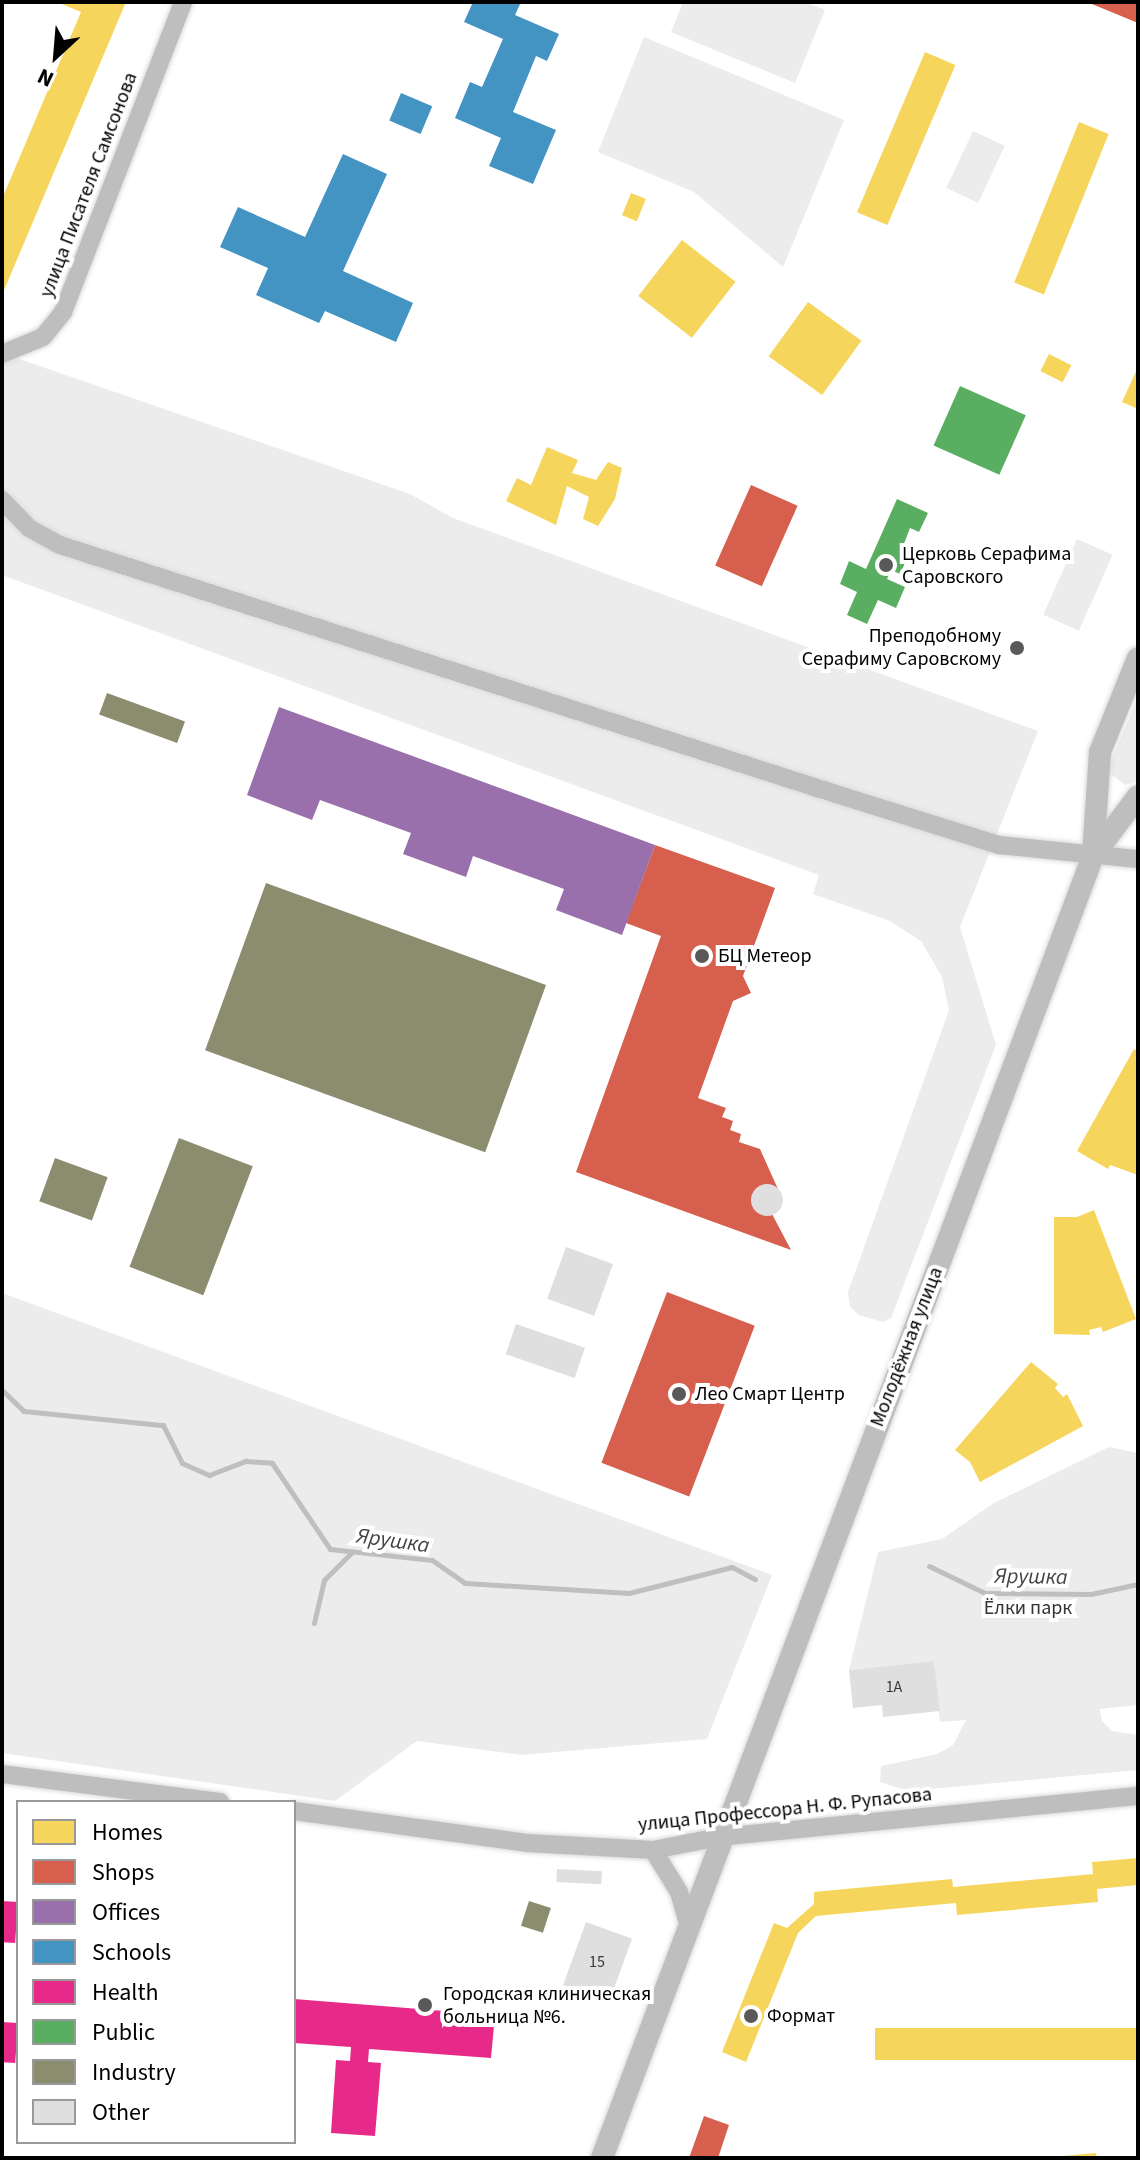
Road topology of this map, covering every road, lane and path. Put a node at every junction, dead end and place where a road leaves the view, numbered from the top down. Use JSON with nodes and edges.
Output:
{"nodes":[{"id":1,"x":183,"y":2,"type":"edge"},
{"id":2,"x":2,"y":354,"type":"edge"},
{"id":3,"x":2,"y":500,"type":"edge"},
{"id":4,"x":1138,"y":658,"type":"edge"},
{"id":5,"x":1138,"y":796,"type":"edge"},
{"id":6,"x":1093,"y":856,"type":"junction"},
{"id":7,"x":1138,"y":859,"type":"edge"},
{"id":8,"x":2,"y":1774,"type":"edge"},
{"id":9,"x":1138,"y":1796,"type":"edge"},
{"id":10,"x":204,"y":1800,"type":"edge"},
{"id":11,"x":296,"y":1811,"type":"edge"},
{"id":12,"x":719,"y":1837,"type":"junction"},
{"id":13,"x":653,"y":1850,"type":"junction"},
{"id":14,"x":688,"y":1924,"type":"junction"},
{"id":15,"x":602,"y":2158,"type":"edge"}],
"edges":[{"from":1,"to":2,"type":"street","name":"улица Писателя Самсонова"},
{"from":3,"to":6,"type":"street"},
{"from":4,"to":6,"type":"main road","name":"Молодёжная улица"},
{"from":5,"to":6,"type":"main road","name":"Молодёжная улица"},
{"from":6,"to":7,"type":"street"},
{"from":6,"to":12,"type":"main road","name":"Молодёжная улица"},
{"from":8,"to":10,"type":"street"},
{"from":9,"to":12,"type":"street","name":"улица Профессора Н. Ф. Рупасова"},
{"from":11,"to":13,"type":"street","name":"улица Профессора Н. Ф. Рупасова"},
{"from":12,"to":13,"type":"street","name":"улица Профессора Н. Ф. Рупасова"},
{"from":12,"to":14,"type":"main road","name":"Молодёжная улица"},
{"from":13,"to":14,"type":"street"},
{"from":14,"to":15,"type":"main road","name":"Молодёжная улица"}]}
